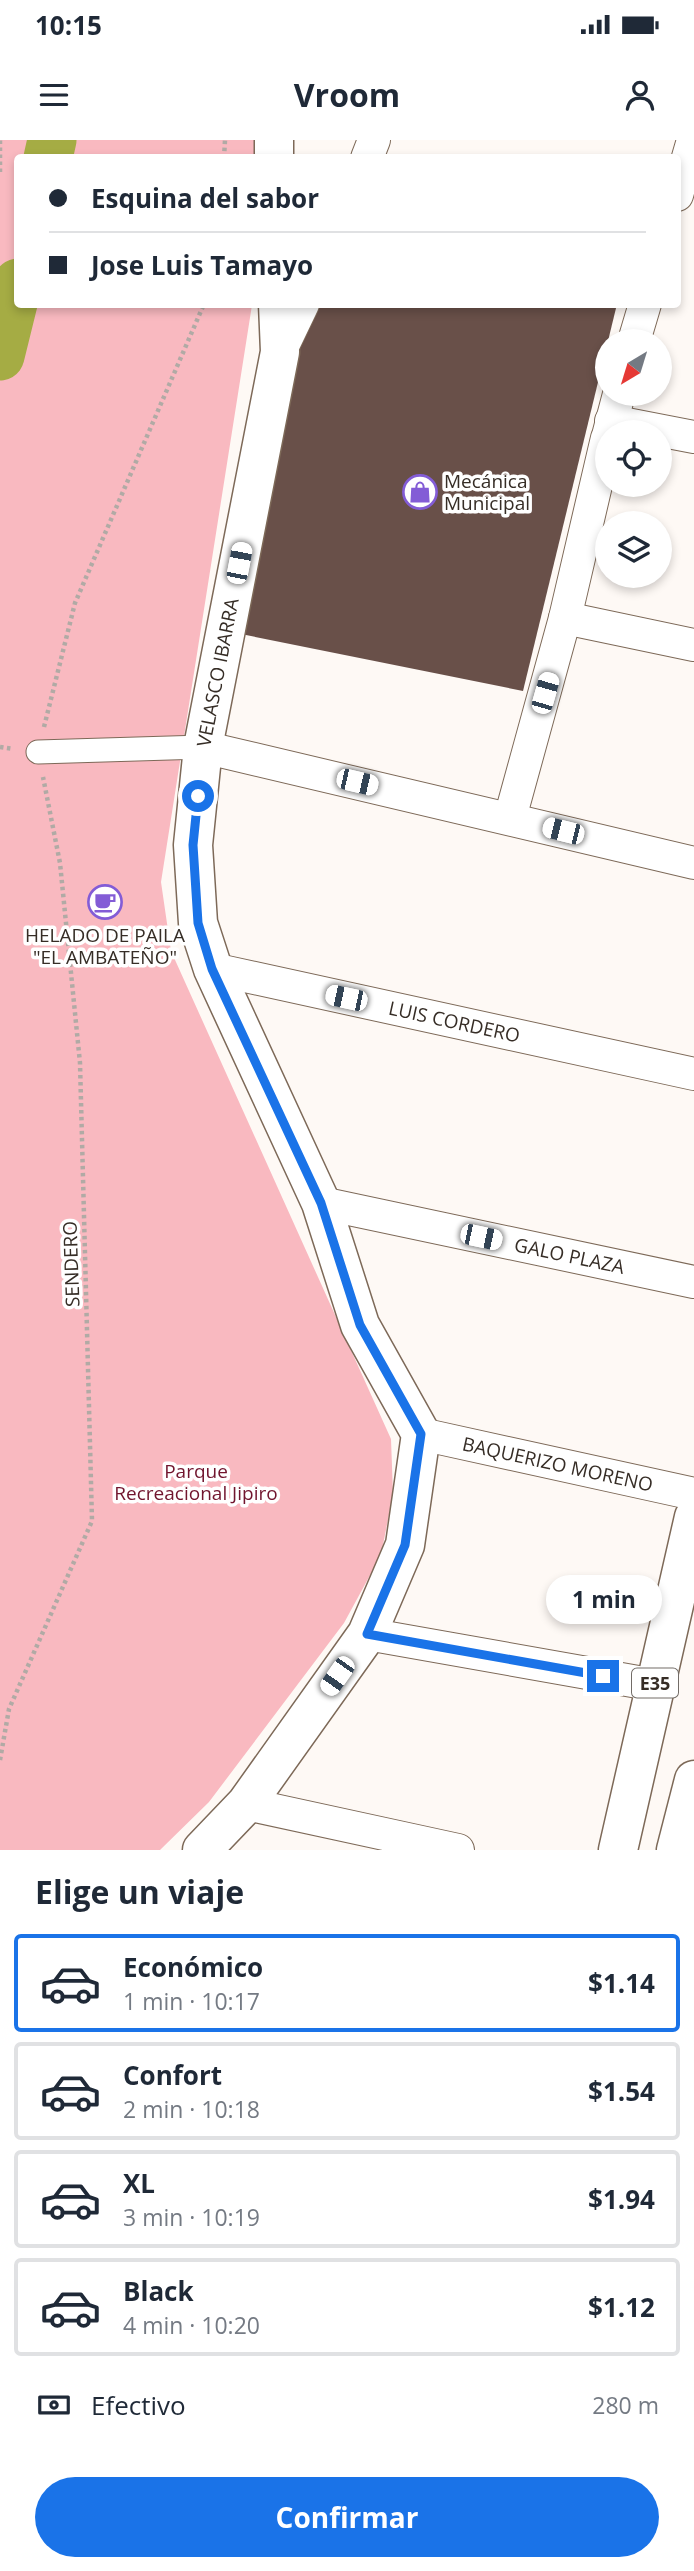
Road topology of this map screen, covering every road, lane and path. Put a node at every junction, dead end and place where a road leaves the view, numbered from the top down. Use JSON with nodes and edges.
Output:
{"nodes":[{"id":1,"x":0,"y":140,"type":"edge"},
{"id":2,"x":693,"y":140,"type":"edge"},
{"id":3,"x":0,"y":172,"type":"edge"},
{"id":4,"x":681,"y":181,"type":"edge"},
{"id":5,"x":202,"y":308,"type":"edge"},
{"id":6,"x":278,"y":308,"type":"edge"},
{"id":7,"x":301,"y":308,"type":"edge"},
{"id":8,"x":644,"y":308,"type":"edge"},
{"id":9,"x":638,"y":329,"type":"edge"},
{"id":10,"x":280,"y":352,"type":"junction"},
{"id":11,"x":672,"y":433,"type":"edge"},
{"id":12,"x":694,"y":437,"type":"edge"},
{"id":13,"x":595,"y":492,"type":"edge"},
{"id":14,"x":565,"y":618,"type":"junction"},
{"id":15,"x":694,"y":645,"type":"edge"},
{"id":16,"x":203,"y":747,"type":"junction"},
{"id":17,"x":38,"y":752,"type":"junction"},
{"id":18,"x":510,"y":818,"type":"junction"},
{"id":19,"x":694,"y":863,"type":"edge"},
{"id":20,"x":212,"y":969,"type":"junction"},
{"id":21,"x":694,"y":1074,"type":"edge"},
{"id":22,"x":321,"y":1203,"type":"junction"},
{"id":23,"x":694,"y":1282,"type":"edge"},
{"id":24,"x":421,"y":1434,"type":"junction"},
{"id":25,"x":694,"y":1494,"type":"edge"},
{"id":26,"x":694,"y":1517,"type":"edge"},
{"id":27,"x":367,"y":1634,"type":"junction"},
{"id":28,"x":655,"y":1685,"type":"junction"},
{"id":29,"x":0,"y":1759,"type":"edge"},
{"id":30,"x":694,"y":1780,"type":"edge"},
{"id":31,"x":246,"y":1804,"type":"junction"},
{"id":32,"x":202,"y":1850,"type":"edge"},
{"id":33,"x":458,"y":1850,"type":"edge"},
{"id":34,"x":618,"y":1850,"type":"edge"},
{"id":35,"x":676,"y":1850,"type":"edge"}],
"edges":[{"from":1,"to":3,"type":"path"},
{"from":2,"to":4,"type":"street"},
{"from":5,"to":17,"type":"path"},
{"from":6,"to":10,"type":"main road","name":"VELASCO IBARRA"},
{"from":7,"to":10,"type":"street","name":"VELASCO IBARRA"},
{"from":8,"to":9,"type":"street"},
{"from":10,"to":16,"type":"main road","name":"VELASCO IBARRA"},
{"from":11,"to":12,"type":"street"},
{"from":13,"to":14,"type":"street"},
{"from":14,"to":15,"type":"street"},
{"from":14,"to":18,"type":"street"},
{"from":16,"to":17,"type":"street"},
{"from":16,"to":18,"type":"street"},
{"from":16,"to":20,"type":"main road","name":"VELASCO IBARRA"},
{"from":17,"to":29,"type":"path","name":"SENDERO"},
{"from":18,"to":19,"type":"street"},
{"from":20,"to":21,"type":"street","name":"LUIS CORDERO"},
{"from":20,"to":22,"type":"main road","name":"VELASCO IBARRA"},
{"from":22,"to":23,"type":"street","name":"GALO PLAZA"},
{"from":22,"to":24,"type":"main road","name":"VELASCO IBARRA"},
{"from":24,"to":25,"type":"street","name":"BAQUERIZO MORENO"},
{"from":24,"to":27,"type":"main road"},
{"from":26,"to":28,"type":"main road","number":"E35"},
{"from":27,"to":28,"type":"street"},
{"from":27,"to":31,"type":"main road"},
{"from":28,"to":34,"type":"main road","number":"E35"},
{"from":30,"to":35,"type":"main road"},
{"from":31,"to":32,"type":"main road"},
{"from":31,"to":33,"type":"street"}]}
